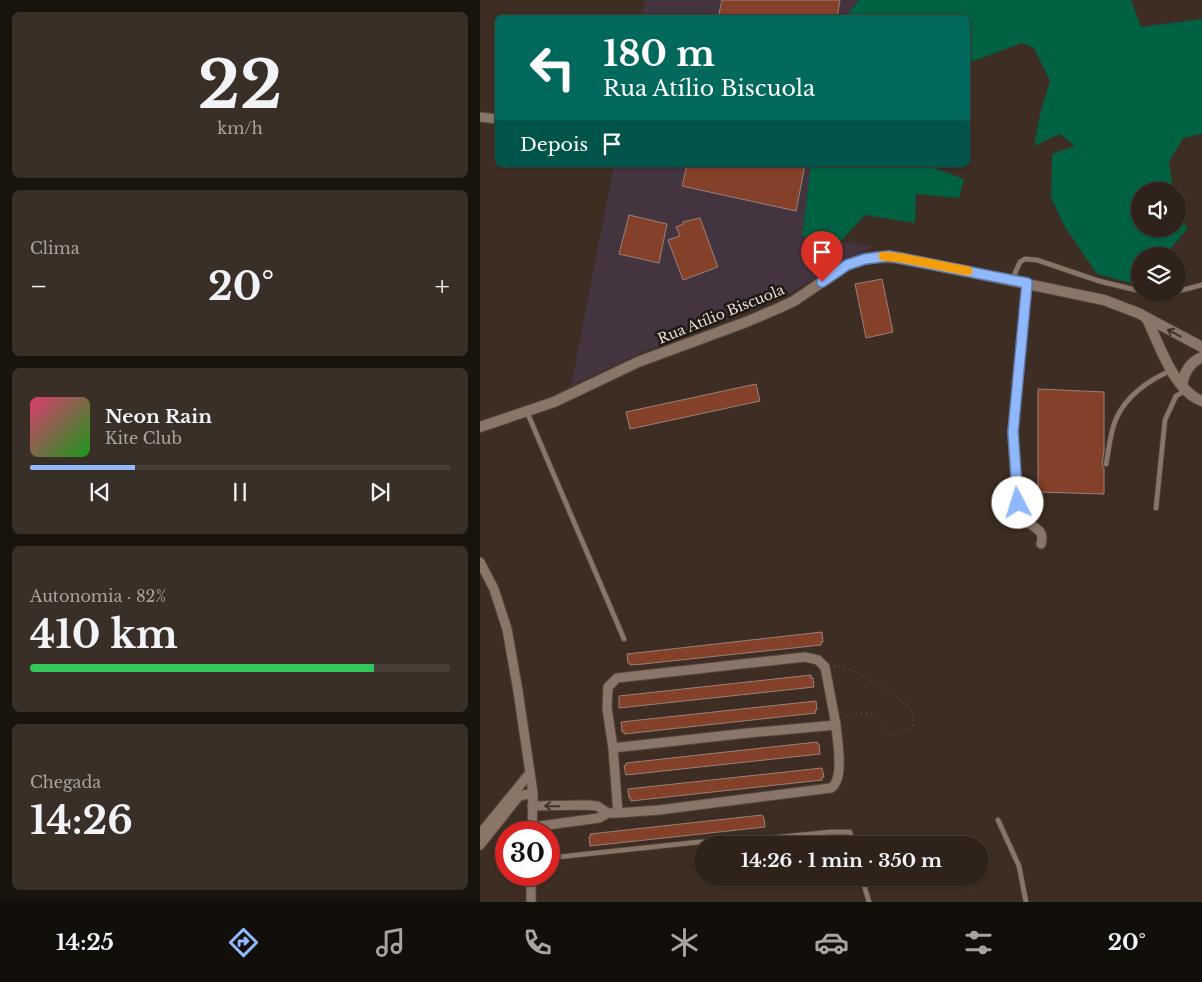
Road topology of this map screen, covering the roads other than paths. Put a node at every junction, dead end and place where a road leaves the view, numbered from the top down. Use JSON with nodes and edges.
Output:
{"nodes":[{"id":1,"x":480,"y":117,"type":"edge"},
{"id":2,"x":495,"y":119,"type":"edge"},
{"id":3,"x":1012,"y":280,"type":"junction"},
{"id":4,"x":1027,"y":283,"type":"junction"},
{"id":5,"x":1202,"y":285,"type":"edge"},
{"id":6,"x":1131,"y":289,"type":"edge"},
{"id":7,"x":1186,"y":289,"type":"edge"},
{"id":8,"x":1147,"y":319,"type":"junction"},
{"id":9,"x":1202,"y":347,"type":"edge"},
{"id":10,"x":1202,"y":357,"type":"edge"},
{"id":11,"x":1172,"y":370,"type":"junction"},
{"id":12,"x":1184,"y":388,"type":"junction"},
{"id":13,"x":1202,"y":401,"type":"edge"},
{"id":14,"x":527,"y":412,"type":"junction"},
{"id":15,"x":480,"y":427,"type":"edge"},
{"id":16,"x":1106,"y":464,"type":"dead end"},
{"id":17,"x":1156,"y":508,"type":"dead end"},
{"id":18,"x":1041,"y":544,"type":"dead end"},
{"id":19,"x":480,"y":562,"type":"edge"},
{"id":20,"x":624,"y":639,"type":"dead end"},
{"id":21,"x":836,"y":721,"type":"junction"},
{"id":22,"x":613,"y":748,"type":"junction"},
{"id":23,"x":529,"y":774,"type":"junction"},
{"id":24,"x":533,"y":793,"type":"junction"},
{"id":25,"x":532,"y":806,"type":"junction"},
{"id":26,"x":608,"y":813,"type":"junction"},
{"id":27,"x":618,"y":813,"type":"junction"},
{"id":28,"x":998,"y":820,"type":"dead end"},
{"id":29,"x":532,"y":821,"type":"edge"},
{"id":30,"x":560,"y":825,"type":"edge"},
{"id":31,"x":480,"y":834,"type":"edge"},
{"id":32,"x":790,"y":836,"type":"edge"},
{"id":33,"x":851,"y":836,"type":"edge"},
{"id":34,"x":694,"y":843,"type":"edge"},
{"id":35,"x":480,"y":845,"type":"edge"},
{"id":36,"x":560,"y":857,"type":"edge"},
{"id":37,"x":531,"y":886,"type":"edge"},
{"id":38,"x":864,"y":886,"type":"edge"},
{"id":39,"x":531,"y":902,"type":"edge"},
{"id":40,"x":869,"y":902,"type":"edge"},
{"id":41,"x":1026,"y":902,"type":"edge"}],
"edges":[{"from":1,"to":2,"type":"street"},
{"from":3,"to":4,"type":"street","name":"Rua Atílio Biscuola"},
{"from":3,"to":6,"type":"lane"},
{"from":3,"to":14,"type":"street","name":"Rua Atílio Biscuola"},
{"from":4,"to":8,"type":"street","name":"Rua Atílio Biscuola"},
{"from":4,"to":18,"type":"street"},
{"from":5,"to":7,"type":"lane"},
{"from":9,"to":8,"type":"street","name":"Rua Atílio Biscuola","one_way":true},
{"from":8,"to":11,"type":"street"},
{"from":10,"to":12,"type":"street"},
{"from":11,"to":12,"type":"street"},
{"from":11,"to":16,"type":"lane"},
{"from":12,"to":13,"type":"street"},
{"from":12,"to":17,"type":"lane"},
{"from":14,"to":15,"type":"street","name":"Rua Atílio Biscuola"},
{"from":14,"to":20,"type":"lane"},
{"from":19,"to":23,"type":"street"},
{"from":21,"to":22,"type":"street"},
{"from":21,"to":22,"type":"street"},
{"from":21,"to":27,"type":"street"},
{"from":22,"to":27,"type":"street"},
{"from":23,"to":24,"type":"street"},
{"from":23,"to":31,"type":"street"},
{"from":24,"to":25,"type":"street"},
{"from":24,"to":35,"type":"street"},
{"from":26,"to":25,"type":"street","one_way":true},
{"from":25,"to":29,"type":"street"},
{"from":26,"to":27,"type":"street"},
{"from":26,"to":30,"type":"street"},
{"from":28,"to":41,"type":"lane"},
{"from":32,"to":33,"type":"lane"},
{"from":34,"to":36,"type":"lane"},
{"from":37,"to":39,"type":"street"},
{"from":38,"to":40,"type":"lane"}]}
